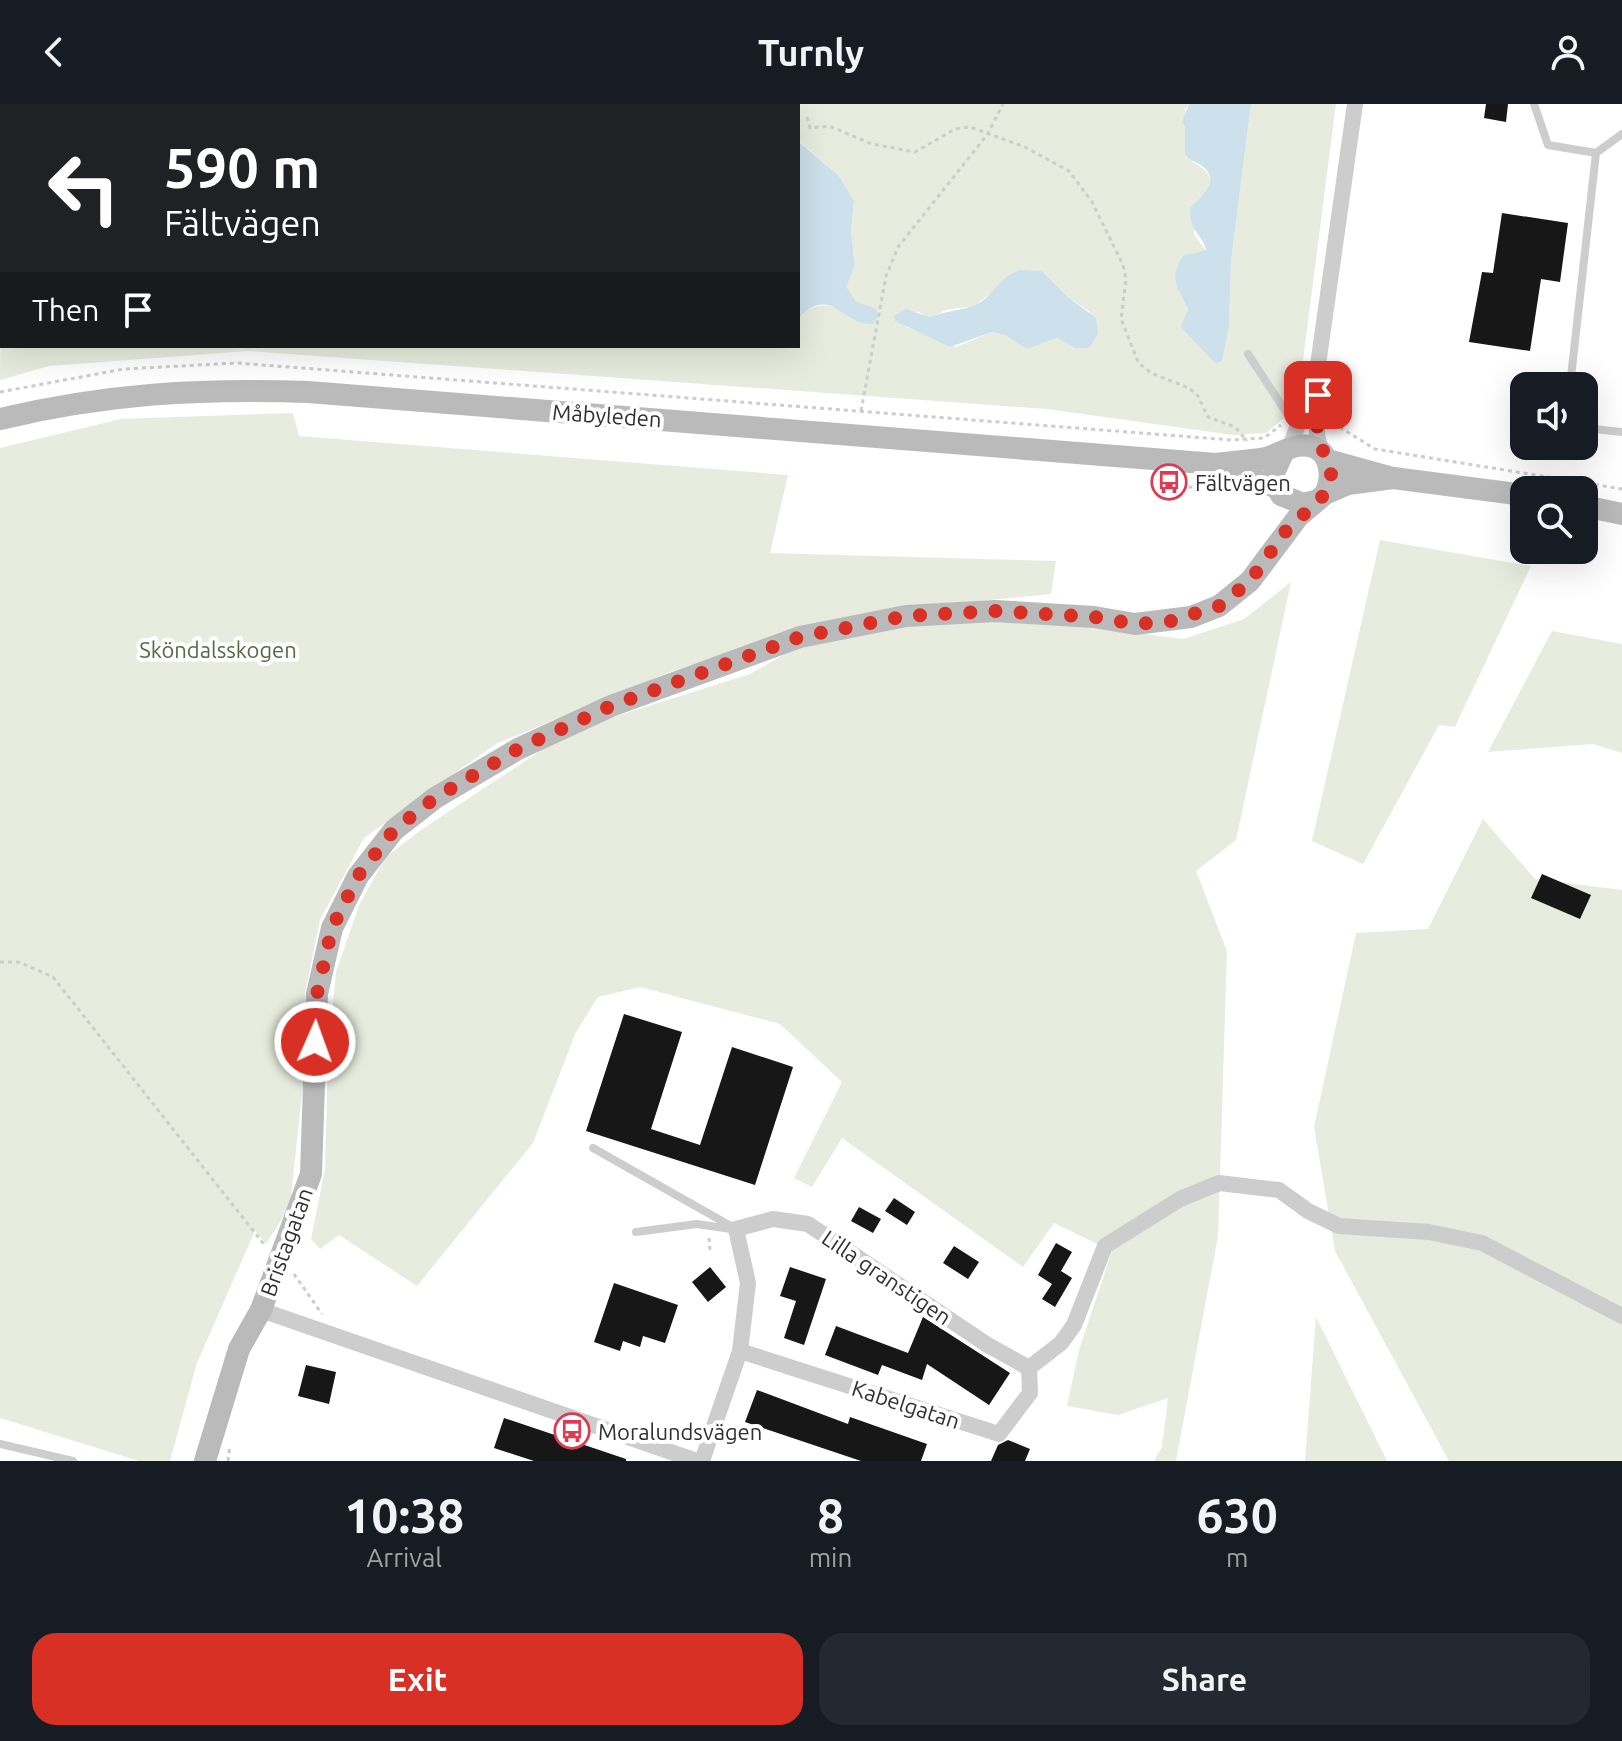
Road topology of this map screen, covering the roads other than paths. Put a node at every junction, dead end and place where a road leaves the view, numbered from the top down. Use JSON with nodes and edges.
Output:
{"nodes":[{"id":1,"x":1355,"y":104,"type":"edge"},
{"id":2,"x":1534,"y":104,"type":"edge"},
{"id":3,"x":1622,"y":134,"type":"edge"},
{"id":4,"x":1596,"y":153,"type":"junction"},
{"id":5,"x":1248,"y":354,"type":"dead end"},
{"id":6,"x":1317,"y":372,"type":"junction"},
{"id":7,"x":1572,"y":372,"type":"edge"},
{"id":8,"x":1290,"y":418,"type":"dead end"},
{"id":9,"x":0,"y":419,"type":"edge"},
{"id":10,"x":1598,"y":429,"type":"edge"},
{"id":11,"x":1622,"y":432,"type":"edge"},
{"id":12,"x":1286,"y":451,"type":"junction"},
{"id":13,"x":1325,"y":456,"type":"junction"},
{"id":14,"x":1216,"y":464,"type":"junction"},
{"id":15,"x":1393,"y":478,"type":"junction"},
{"id":16,"x":1279,"y":492,"type":"junction"},
{"id":17,"x":1510,"y":493,"type":"edge"},
{"id":18,"x":1320,"y":498,"type":"junction"},
{"id":19,"x":1598,"y":509,"type":"edge"},
{"id":20,"x":1622,"y":514,"type":"edge"},
{"id":21,"x":1269,"y":555,"type":"junction"},
{"id":22,"x":593,"y":1148,"type":"dead end"},
{"id":23,"x":736,"y":1229,"type":"junction"},
{"id":24,"x":636,"y":1232,"type":"dead end"},
{"id":25,"x":261,"y":1310,"type":"junction"},
{"id":26,"x":1622,"y":1316,"type":"edge"},
{"id":27,"x":740,"y":1351,"type":"junction"},
{"id":28,"x":1029,"y":1368,"type":"junction"},
{"id":29,"x":0,"y":1444,"type":"edge"},
{"id":30,"x":207,"y":1460,"type":"edge"},
{"id":31,"x":73,"y":1461,"type":"edge"},
{"id":32,"x":699,"y":1461,"type":"edge"}],
"edges":[{"from":1,"to":6,"type":"street"},
{"from":2,"to":4,"type":"lane"},
{"from":3,"to":4,"type":"lane"},
{"from":4,"to":7,"type":"lane"},
{"from":5,"to":8,"type":"lane"},
{"from":6,"to":12,"type":"street"},
{"from":6,"to":13,"type":"street"},
{"from":9,"to":14,"type":"street","name":"Måbyleden"},
{"from":10,"to":11,"type":"lane"},
{"from":12,"to":13,"type":"street","name":"Måbyleden"},
{"from":12,"to":14,"type":"street","name":"Måbyleden"},
{"from":12,"to":16,"type":"street"},
{"from":13,"to":15,"type":"street","name":"Måbyleden"},
{"from":13,"to":18,"type":"street"},
{"from":14,"to":16,"type":"street","name":"Måbyleden"},
{"from":15,"to":17,"type":"street","name":"Måbyleden"},
{"from":15,"to":18,"type":"street","name":"Måbyleden"},
{"from":16,"to":18,"type":"street","name":"Måbyleden"},
{"from":16,"to":21,"type":"street","name":"Bristagatan"},
{"from":18,"to":21,"type":"street","name":"Bristagatan"},
{"from":19,"to":20,"type":"street"},
{"from":21,"to":25,"type":"street","name":"Bristagatan"},
{"from":22,"to":23,"type":"lane"},
{"from":23,"to":24,"type":"lane"},
{"from":23,"to":27,"type":"street"},
{"from":23,"to":28,"type":"street","name":"Lilla granstigen"},
{"from":25,"to":30,"type":"street","name":"Bristagatan"},
{"from":25,"to":32,"type":"street"},
{"from":26,"to":28,"type":"street"},
{"from":27,"to":28,"type":"street","name":"Kabelgatan"},
{"from":27,"to":32,"type":"street"},
{"from":29,"to":31,"type":"lane"}]}
